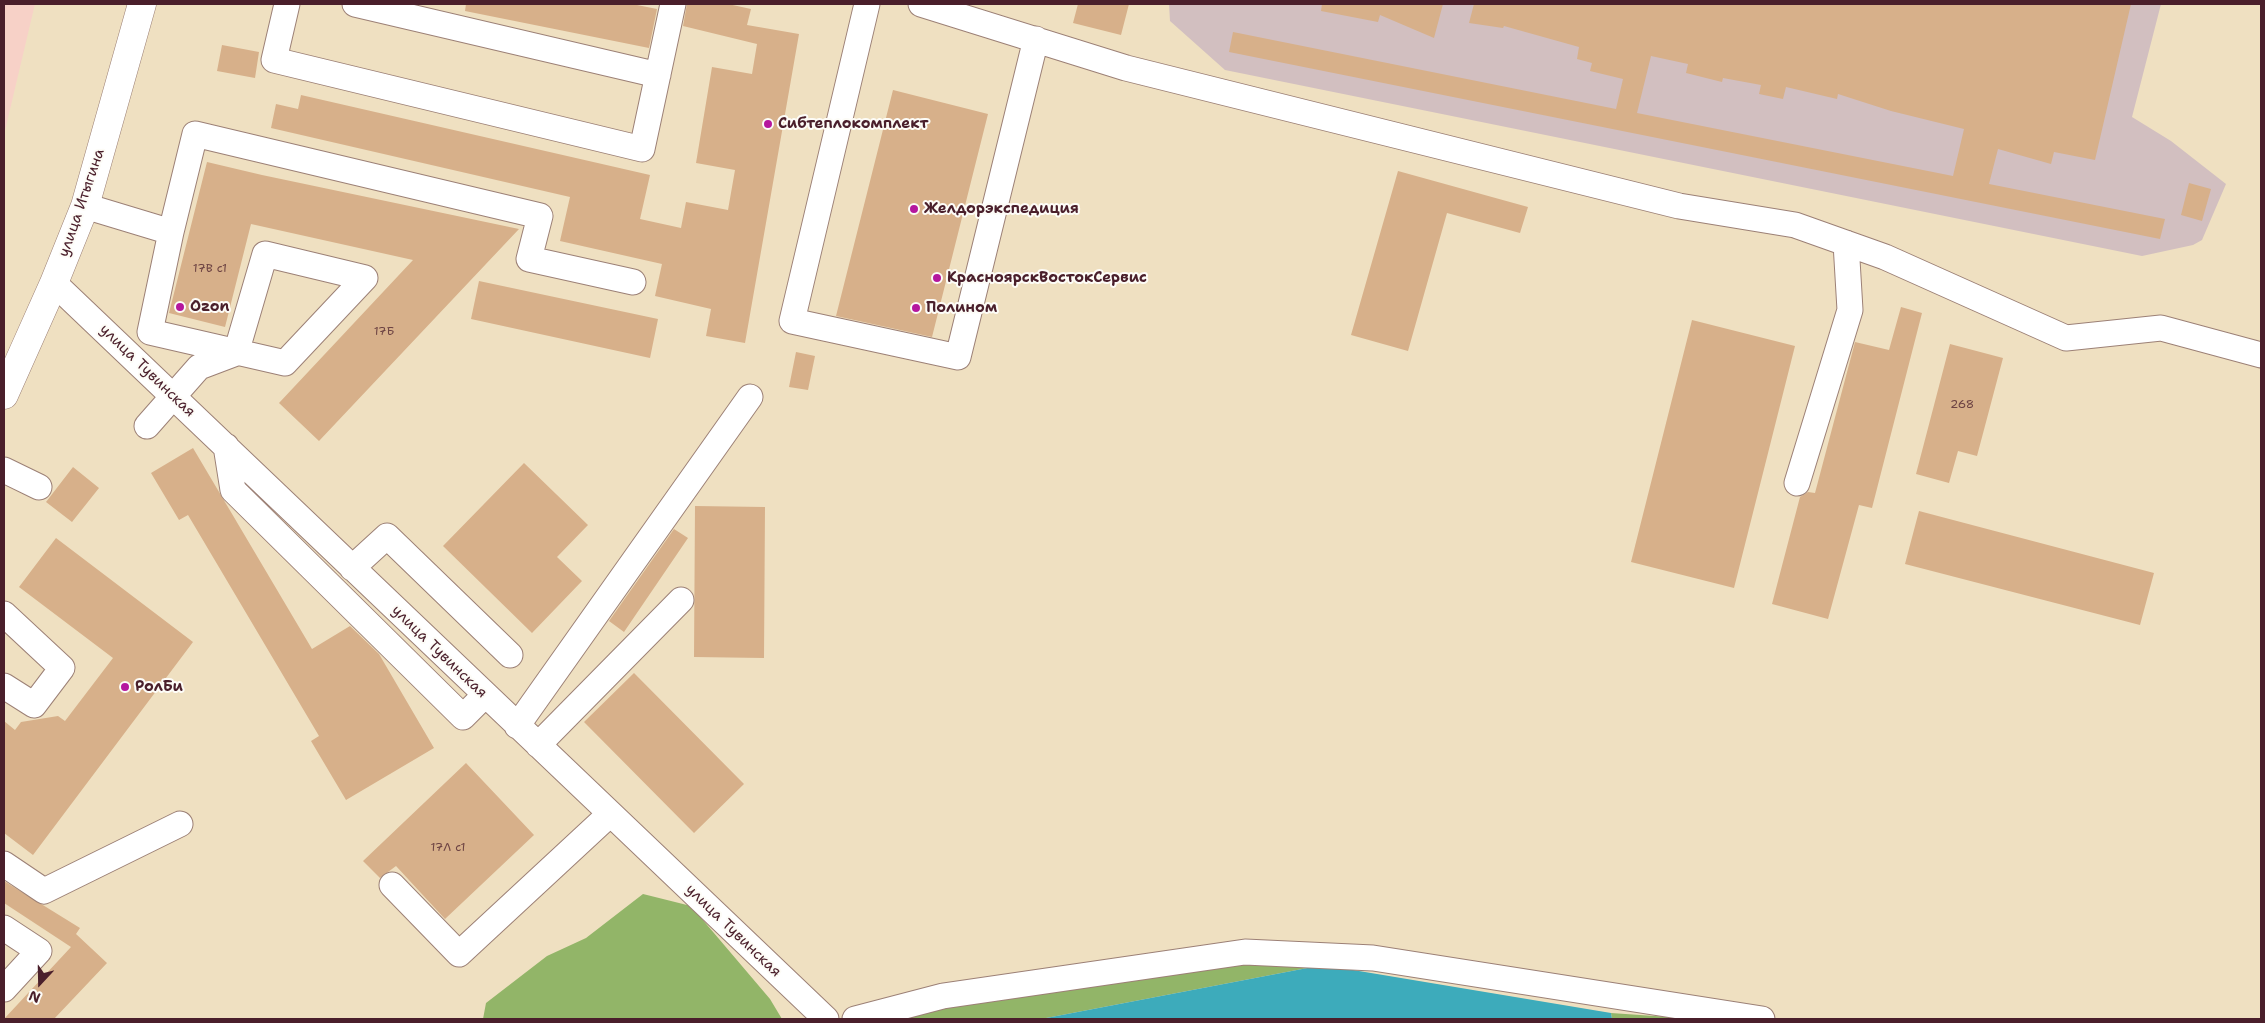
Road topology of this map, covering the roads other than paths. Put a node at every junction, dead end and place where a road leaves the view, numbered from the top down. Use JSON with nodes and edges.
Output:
{"nodes":[{"id":1,"x":142,"y":4,"type":"edge"},
{"id":2,"x":287,"y":4,"type":"edge"},
{"id":3,"x":355,"y":4,"type":"edge"},
{"id":4,"x":674,"y":4,"type":"edge"},
{"id":5,"x":867,"y":4,"type":"edge"},
{"id":6,"x":921,"y":4,"type":"edge"},
{"id":7,"x":1036,"y":39,"type":"junction"},
{"id":8,"x":658,"y":75,"type":"junction"},
{"id":9,"x":85,"y":206,"type":"junction"},
{"id":10,"x":170,"y":232,"type":"junction"},
{"id":11,"x":1846,"y":243,"type":"junction"},
{"id":12,"x":633,"y":282,"type":"dead end"},
{"id":13,"x":54,"y":283,"type":"junction"},
{"id":14,"x":174,"y":338,"type":"junction"},
{"id":15,"x":236,"y":352,"type":"junction"},
{"id":16,"x":2261,"y":356,"type":"edge"},
{"id":17,"x":200,"y":367,"type":"junction"},
{"id":18,"x":5,"y":390,"type":"edge"},
{"id":19,"x":173,"y":396,"type":"junction"},
{"id":20,"x":750,"y":397,"type":"dead end"},
{"id":21,"x":147,"y":426,"type":"dead end"},
{"id":22,"x":226,"y":446,"type":"junction"},
{"id":23,"x":4,"y":470,"type":"edge"},
{"id":24,"x":1797,"y":483,"type":"dead end"},
{"id":25,"x":39,"y":487,"type":"dead end"},
{"id":26,"x":352,"y":568,"type":"junction"},
{"id":27,"x":681,"y":600,"type":"dead end"},
{"id":28,"x":4,"y":614,"type":"edge"},
{"id":29,"x":510,"y":655,"type":"dead end"},
{"id":30,"x":4,"y":686,"type":"edge"},
{"id":31,"x":485,"y":695,"type":"junction"},
{"id":32,"x":517,"y":726,"type":"junction"},
{"id":33,"x":538,"y":745,"type":"junction"},
{"id":34,"x":610,"y":814,"type":"junction"},
{"id":35,"x":180,"y":824,"type":"dead end"},
{"id":36,"x":4,"y":864,"type":"edge"},
{"id":37,"x":392,"y":885,"type":"dead end"},
{"id":38,"x":4,"y":928,"type":"edge"},
{"id":39,"x":4,"y":989,"type":"edge"},
{"id":40,"x":826,"y":1019,"type":"edge"},
{"id":41,"x":855,"y":1019,"type":"edge"},
{"id":42,"x":1762,"y":1019,"type":"edge"}],
"edges":[{"from":1,"to":9,"type":"main road","name":"улица Итыгина"},
{"from":2,"to":8,"type":"street"},
{"from":3,"to":8,"type":"street"},
{"from":4,"to":8,"type":"street"},
{"from":5,"to":7,"type":"street"},
{"from":6,"to":7,"type":"street"},
{"from":7,"to":11,"type":"street"},
{"from":9,"to":10,"type":"street"},
{"from":9,"to":13,"type":"main road","name":"улица Итыгина"},
{"from":10,"to":12,"type":"street"},
{"from":10,"to":14,"type":"street"},
{"from":11,"to":16,"type":"street"},
{"from":11,"to":24,"type":"street"},
{"from":13,"to":18,"type":"main road","name":"улица Итыгина"},
{"from":13,"to":19,"type":"street","name":"улица Тувинская"},
{"from":14,"to":15,"type":"street"},
{"from":14,"to":17,"type":"street"},
{"from":15,"to":15,"type":"street"},
{"from":15,"to":17,"type":"street"},
{"from":17,"to":19,"type":"street"},
{"from":19,"to":21,"type":"street"},
{"from":19,"to":22,"type":"street","name":"улица Тувинская"},
{"from":20,"to":32,"type":"street"},
{"from":22,"to":26,"type":"street","name":"улица Тувинская"},
{"from":22,"to":31,"type":"street"},
{"from":23,"to":25,"type":"street"},
{"from":26,"to":29,"type":"street"},
{"from":26,"to":31,"type":"street","name":"улица Тувинская"},
{"from":27,"to":33,"type":"street"},
{"from":28,"to":30,"type":"street"},
{"from":31,"to":32,"type":"street","name":"улица Тувинская"},
{"from":32,"to":33,"type":"street","name":"улица Тувинская"},
{"from":33,"to":34,"type":"street","name":"улица Тувинская"},
{"from":34,"to":37,"type":"street"},
{"from":34,"to":40,"type":"street","name":"улица Тувинская"},
{"from":35,"to":36,"type":"street"},
{"from":38,"to":39,"type":"street"},
{"from":41,"to":42,"type":"street"}]}
